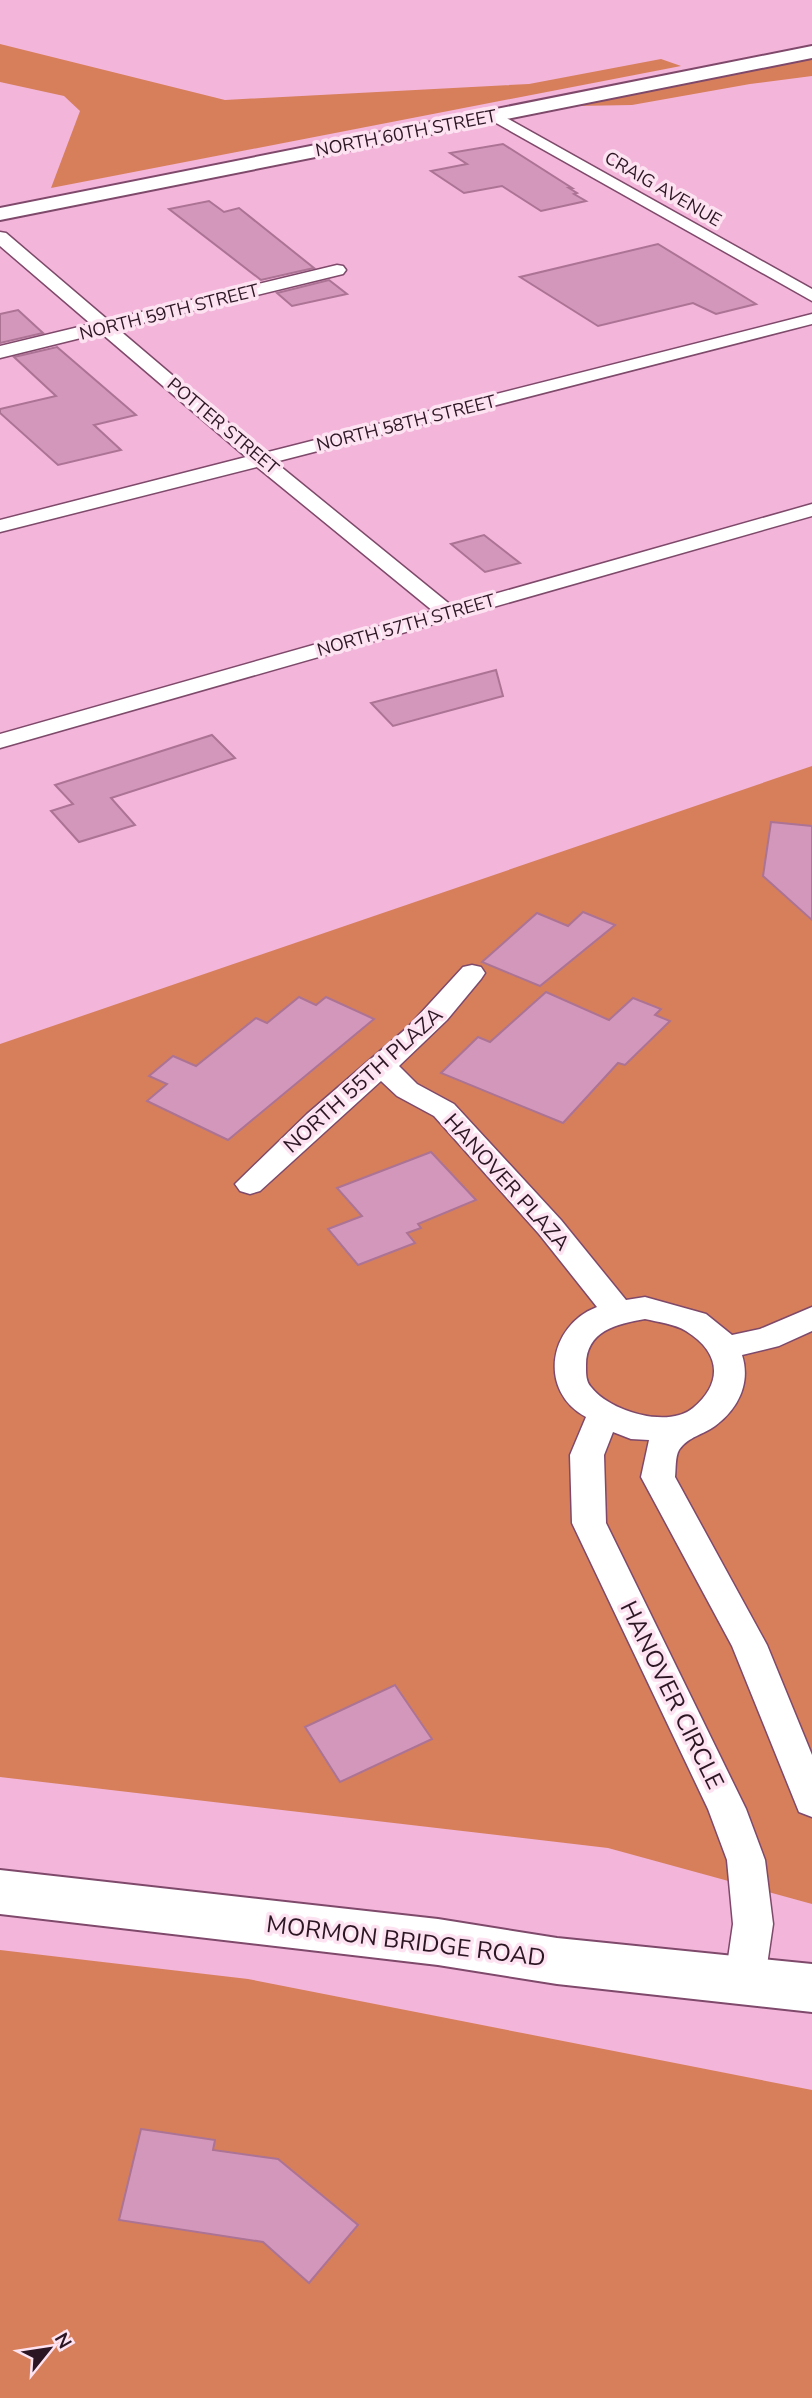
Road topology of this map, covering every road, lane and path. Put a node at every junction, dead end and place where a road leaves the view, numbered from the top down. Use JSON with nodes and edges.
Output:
{"nodes":[{"id":1,"x":812,"y":52,"type":"edge"},
{"id":2,"x":494,"y":116,"type":"junction"},
{"id":3,"x":0,"y":214,"type":"edge"},
{"id":4,"x":0,"y":237,"type":"edge"},
{"id":5,"x":337,"y":270,"type":"dead end"},
{"id":6,"x":812,"y":296,"type":"edge"},
{"id":7,"x":812,"y":319,"type":"edge"},
{"id":8,"x":106,"y":327,"type":"junction"},
{"id":9,"x":0,"y":352,"type":"edge"},
{"id":10,"x":261,"y":460,"type":"junction"},
{"id":11,"x":812,"y":510,"type":"edge"},
{"id":12,"x":0,"y":526,"type":"edge"},
{"id":13,"x":447,"y":614,"type":"junction"},
{"id":14,"x":0,"y":741,"type":"edge"},
{"id":15,"x":472,"y":974,"type":"dead end"},
{"id":16,"x":383,"y":1066,"type":"junction"},
{"id":17,"x":250,"y":1184,"type":"dead end"},
{"id":18,"x":618,"y":1312,"type":"junction"},
{"id":19,"x":812,"y":1318,"type":"edge"},
{"id":20,"x":729,"y":1348,"type":"junction"},
{"id":21,"x":604,"y":1416,"type":"junction"},
{"id":22,"x":682,"y":1428,"type":"junction"},
{"id":23,"x":812,"y":1801,"type":"edge"},
{"id":24,"x":0,"y":1892,"type":"edge"},
{"id":25,"x":745,"y":1979,"type":"junction"},
{"id":26,"x":812,"y":1988,"type":"edge"}],
"edges":[{"from":1,"to":2,"type":"main road","name":"NORTH 60TH STREET"},
{"from":2,"to":3,"type":"main road","name":"NORTH 60TH STREET"},
{"from":2,"to":6,"type":"street","name":"CRAIG AVENUE"},
{"from":4,"to":8,"type":"street","name":"POTTER STREET"},
{"from":5,"to":8,"type":"street","name":"NORTH 59TH STREET"},
{"from":7,"to":10,"type":"street","name":"NORTH 58TH STREET"},
{"from":8,"to":9,"type":"street","name":"NORTH 59TH STREET"},
{"from":8,"to":10,"type":"street","name":"POTTER STREET"},
{"from":10,"to":12,"type":"street","name":"NORTH 58TH STREET"},
{"from":10,"to":13,"type":"street","name":"POTTER STREET"},
{"from":11,"to":13,"type":"street","name":"NORTH 57TH STREET"},
{"from":13,"to":14,"type":"street","name":"NORTH 57TH STREET"},
{"from":15,"to":16,"type":"street","name":"NORTH 55TH PLAZA"},
{"from":16,"to":17,"type":"street","name":"NORTH 55TH PLAZA"},
{"from":16,"to":18,"type":"street","name":"HANOVER PLAZA"},
{"from":18,"to":20,"type":"street"},
{"from":18,"to":21,"type":"street"},
{"from":19,"to":20,"type":"street"},
{"from":20,"to":22,"type":"street"},
{"from":21,"to":22,"type":"street"},
{"from":21,"to":25,"type":"street","name":"HANOVER CIRCLE"},
{"from":22,"to":23,"type":"street"},
{"from":24,"to":25,"type":"main road","name":"MORMON BRIDGE ROAD"},
{"from":25,"to":26,"type":"main road","name":"MORMON BRIDGE ROAD"}]}
